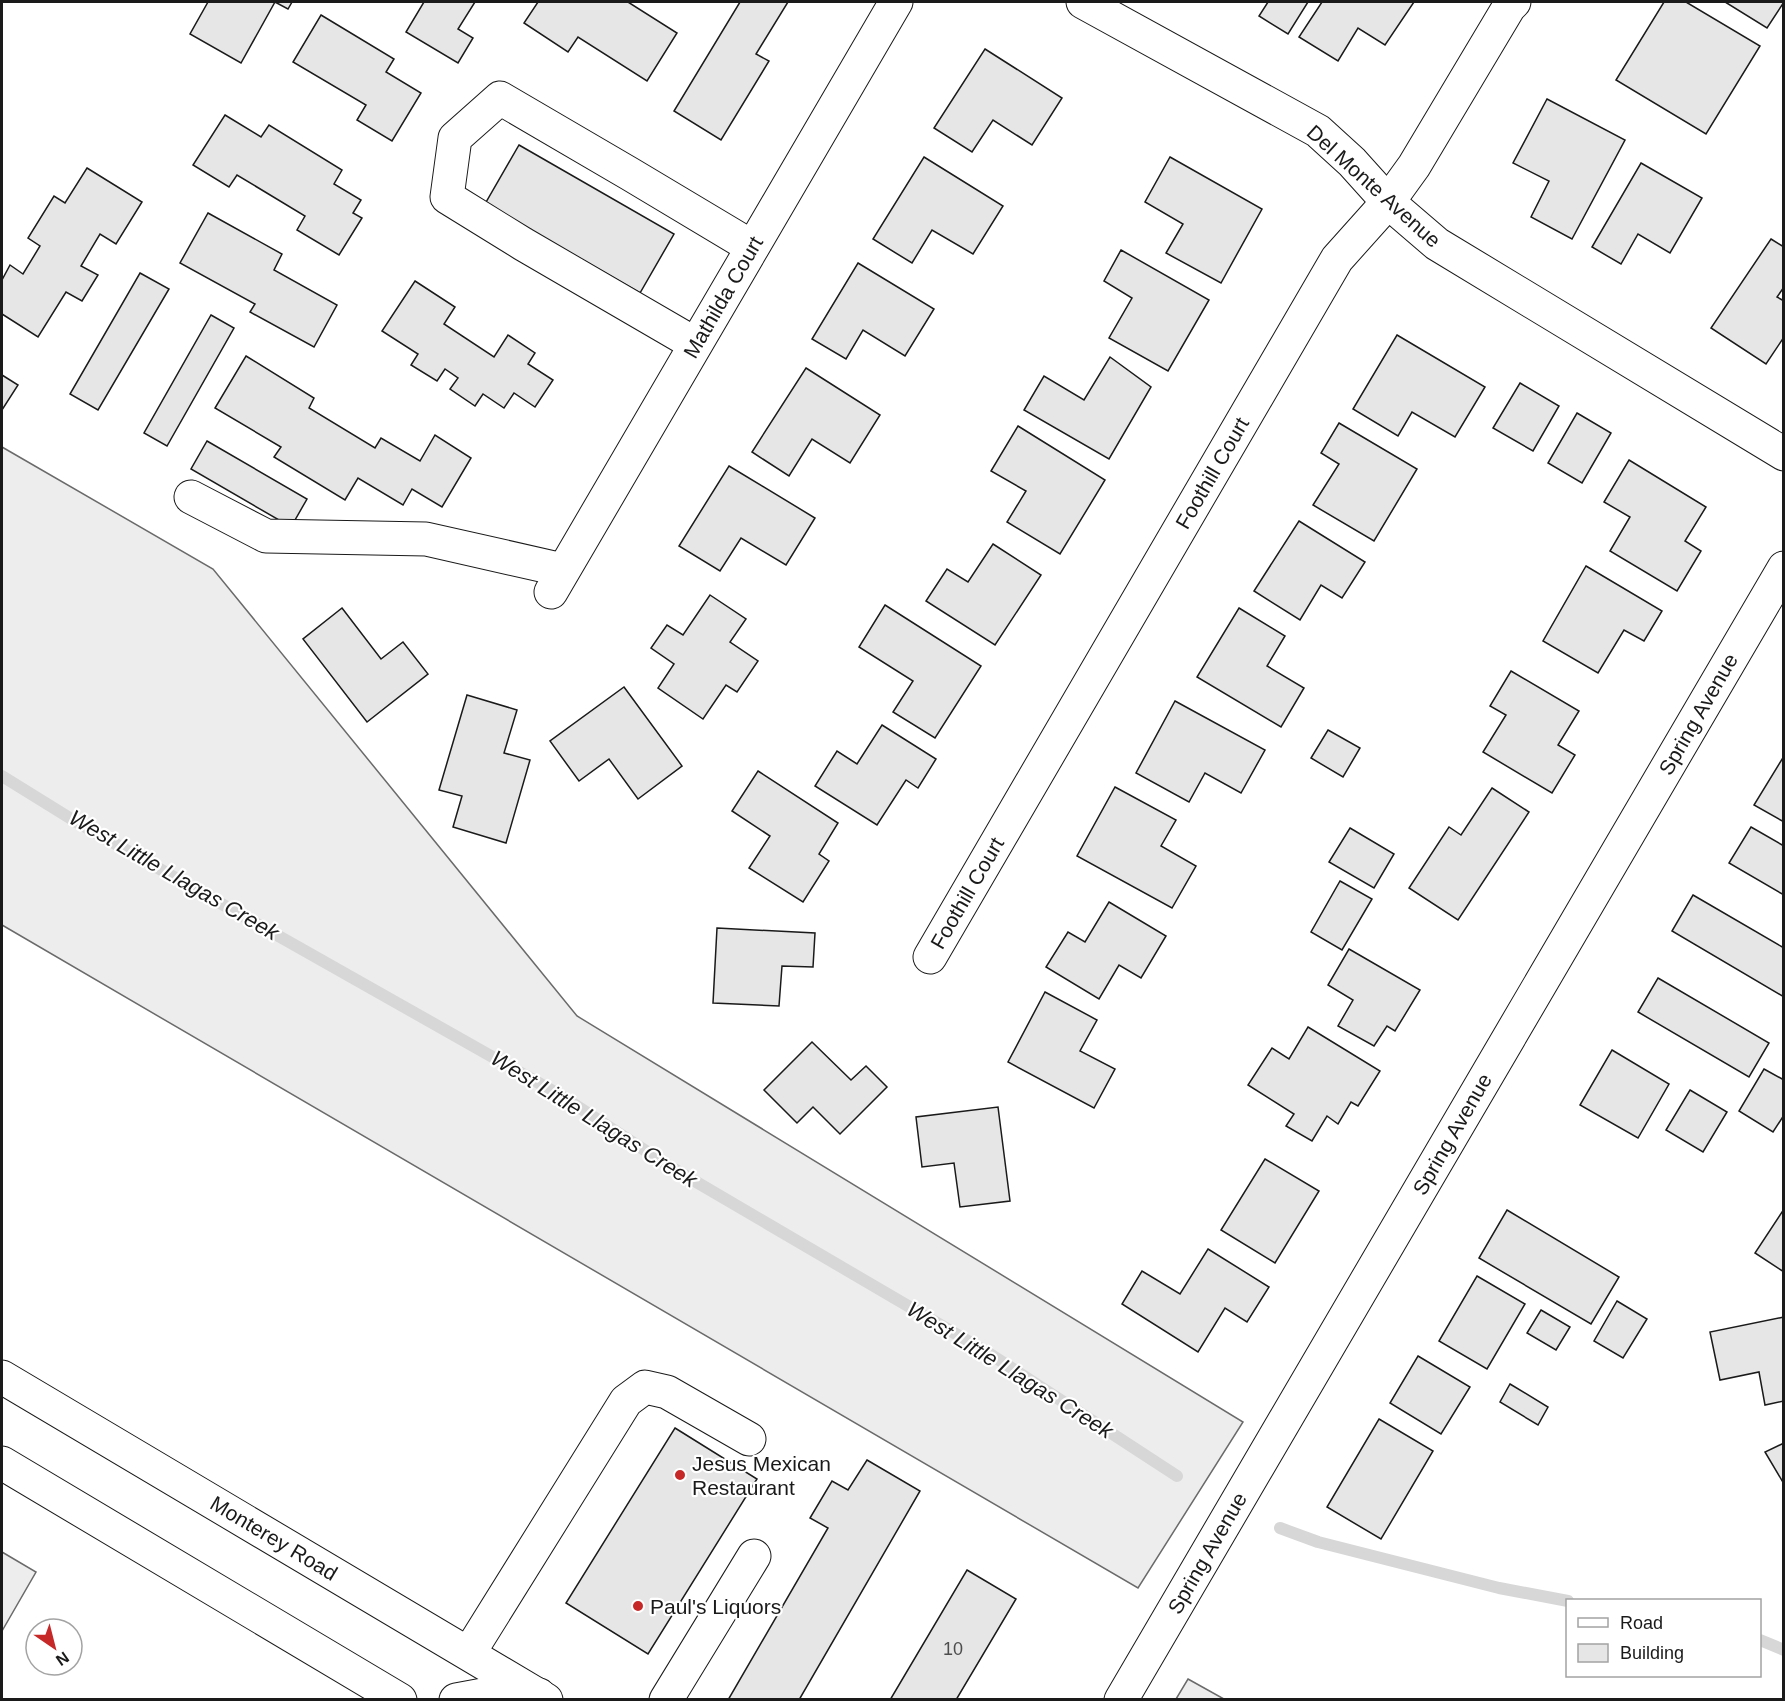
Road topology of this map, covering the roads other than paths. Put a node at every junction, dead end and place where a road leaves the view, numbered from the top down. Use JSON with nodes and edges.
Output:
{"nodes":[{"id":1,"x":896,"y":2,"type":"edge"},
{"id":2,"x":1083,"y":2,"type":"edge"},
{"id":3,"x":1514,"y":2,"type":"edge"},
{"id":4,"x":1388,"y":202,"type":"junction"},
{"id":5,"x":752,"y":247,"type":"junction"},
{"id":6,"x":695,"y":344,"type":"junction"},
{"id":7,"x":1784,"y":454,"type":"edge"},
{"id":8,"x":191,"y":497,"type":"dead end"},
{"id":9,"x":1784,"y":568,"type":"edge"},
{"id":10,"x":930,"y":957,"type":"dead end"},
{"id":11,"x":2,"y":1377,"type":"edge"},
{"id":12,"x":749,"y":1439,"type":"dead end"},
{"id":13,"x":2,"y":1463,"type":"edge"},
{"id":14,"x":754,"y":1557,"type":"dead end"},
{"id":15,"x":469,"y":1653,"type":"junction"},
{"id":16,"x":543,"y":1697,"type":"edge"},
{"id":17,"x":400,"y":1700,"type":"edge"},
{"id":18,"x":456,"y":1700,"type":"edge"},
{"id":19,"x":666,"y":1700,"type":"edge"},
{"id":20,"x":1121,"y":1700,"type":"edge"}],
"edges":[{"from":1,"to":5,"type":"street","name":"Mathilda Court"},
{"from":2,"to":4,"type":"street","name":"Del Monte Avenue"},
{"from":3,"to":4,"type":"street","name":"Foothill Court"},
{"from":4,"to":7,"type":"street","name":"Del Monte Avenue"},
{"from":4,"to":10,"type":"street","name":"Foothill Court"},
{"from":5,"to":6,"type":"street","name":"Mathilda Court"},
{"from":5,"to":6,"type":"street"},
{"from":6,"to":8,"type":"street","name":"Mathilda Court"},
{"from":9,"to":20,"type":"street","name":"Spring Avenue"},
{"from":11,"to":15,"type":"street","name":"Monterey Road"},
{"from":12,"to":15,"type":"street"},
{"from":13,"to":17,"type":"street"},
{"from":14,"to":19,"type":"street"},
{"from":15,"to":16,"type":"street","name":"Monterey Road"},
{"from":16,"to":18,"type":"street"}]}
